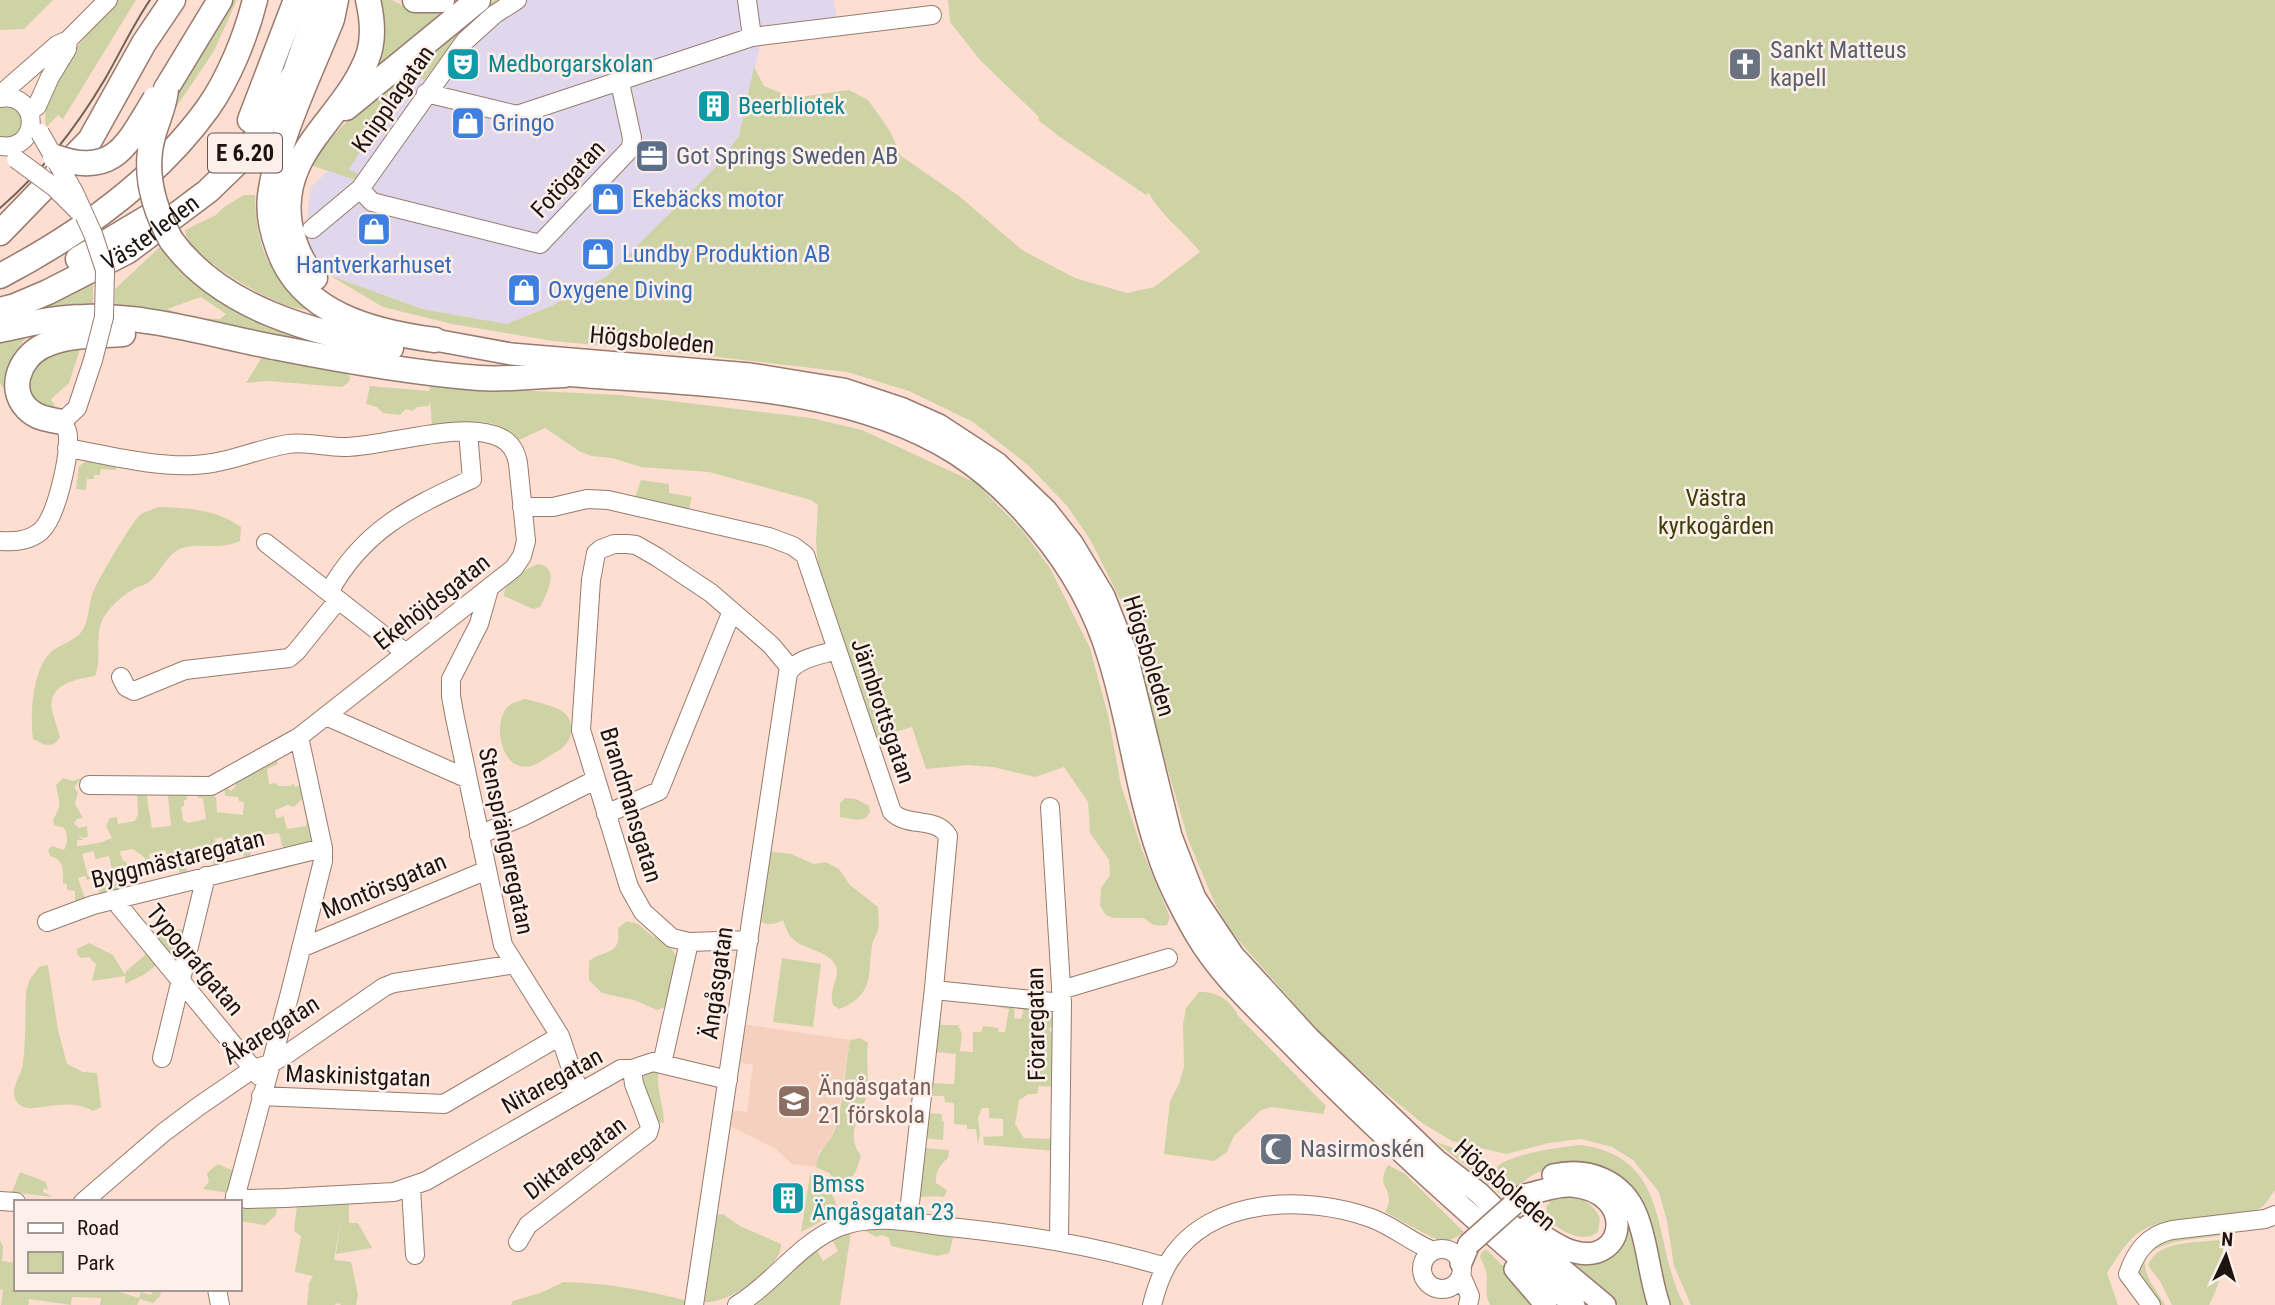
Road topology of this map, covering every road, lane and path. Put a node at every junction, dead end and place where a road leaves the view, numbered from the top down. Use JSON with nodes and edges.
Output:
{"nodes":[{"id":1,"x":108,"y":0,"type":"edge"},
{"id":2,"x":173,"y":0,"type":"edge"},
{"id":3,"x":220,"y":0,"type":"edge"},
{"id":4,"x":255,"y":0,"type":"edge"},
{"id":5,"x":268,"y":0,"type":"edge"},
{"id":6,"x":296,"y":0,"type":"edge"},
{"id":7,"x":312,"y":0,"type":"edge"},
{"id":8,"x":320,"y":0,"type":"edge"},
{"id":9,"x":336,"y":0,"type":"edge"},
{"id":10,"x":368,"y":0,"type":"edge"},
{"id":11,"x":415,"y":0,"type":"edge"},
{"id":12,"x":442,"y":0,"type":"edge"},
{"id":13,"x":478,"y":0,"type":"edge"},
{"id":14,"x":517,"y":0,"type":"edge"},
{"id":15,"x":747,"y":0,"type":"edge"},
{"id":16,"x":932,"y":16,"type":"dead end"},
{"id":17,"x":752,"y":37,"type":"junction"},
{"id":18,"x":68,"y":40,"type":"junction"},
{"id":19,"x":237,"y":52,"type":"junction"},
{"id":20,"x":620,"y":83,"type":"junction"},
{"id":21,"x":166,"y":89,"type":"junction"},
{"id":22,"x":426,"y":93,"type":"junction"},
{"id":23,"x":0,"y":96,"type":"edge"},
{"id":24,"x":250,"y":120,"type":"junction"},
{"id":25,"x":34,"y":122,"type":"junction"},
{"id":26,"x":324,"y":127,"type":"junction"},
{"id":27,"x":8,"y":150,"type":"edge"},
{"id":28,"x":55,"y":157,"type":"junction"},
{"id":29,"x":359,"y":189,"type":"junction"},
{"id":30,"x":84,"y":216,"type":"junction"},
{"id":31,"x":312,"y":229,"type":"dead end"},
{"id":32,"x":0,"y":233,"type":"edge"},
{"id":33,"x":0,"y":276,"type":"edge"},
{"id":34,"x":0,"y":301,"type":"edge"},
{"id":35,"x":0,"y":310,"type":"edge"},
{"id":36,"x":0,"y":330,"type":"edge"},
{"id":37,"x":435,"y":340,"type":"junction"},
{"id":38,"x":276,"y":348,"type":"junction"},
{"id":39,"x":564,"y":375,"type":"junction"},
{"id":40,"x":0,"y":394,"type":"edge"},
{"id":41,"x":62,"y":422,"type":"junction"},
{"id":42,"x":468,"y":432,"type":"junction"},
{"id":43,"x":67,"y":448,"type":"junction"},
{"id":44,"x":522,"y":507,"type":"junction"},
{"id":45,"x":0,"y":541,"type":"edge"},
{"id":46,"x":266,"y":543,"type":"dead end"},
{"id":47,"x":489,"y":589,"type":"junction"},
{"id":48,"x":334,"y":596,"type":"junction"},
{"id":49,"x":732,"y":611,"type":"junction"},
{"id":50,"x":836,"y":650,"type":"junction"},
{"id":51,"x":406,"y":653,"type":"junction"},
{"id":52,"x":791,"y":669,"type":"junction"},
{"id":53,"x":121,"y":677,"type":"dead end"},
{"id":54,"x":326,"y":716,"type":"junction"},
{"id":55,"x":299,"y":737,"type":"junction"},
{"id":56,"x":466,"y":778,"type":"junction"},
{"id":57,"x":595,"y":780,"type":"junction"},
{"id":58,"x":89,"y":785,"type":"dead end"},
{"id":59,"x":1050,"y":807,"type":"dead end"},
{"id":60,"x":606,"y":814,"type":"junction"},
{"id":61,"x":479,"y":835,"type":"junction"},
{"id":62,"x":323,"y":848,"type":"junction"},
{"id":63,"x":487,"y":870,"type":"junction"},
{"id":64,"x":205,"y":876,"type":"junction"},
{"id":65,"x":117,"y":899,"type":"junction"},
{"id":66,"x":47,"y":922,"type":"dead end"},
{"id":67,"x":749,"y":940,"type":"junction"},
{"id":68,"x":689,"y":943,"type":"junction"},
{"id":69,"x":300,"y":948,"type":"junction"},
{"id":70,"x":1168,"y":958,"type":"dead end"},
{"id":71,"x":515,"y":964,"type":"junction"},
{"id":72,"x":181,"y":983,"type":"junction"},
{"id":73,"x":934,"y":990,"type":"junction"},
{"id":74,"x":1061,"y":996,"type":"junction"},
{"id":75,"x":560,"y":1036,"type":"junction"},
{"id":76,"x":162,"y":1058,"type":"dead end"},
{"id":77,"x":662,"y":1063,"type":"junction"},
{"id":78,"x":261,"y":1066,"type":"junction"},
{"id":79,"x":632,"y":1069,"type":"junction"},
{"id":80,"x":728,"y":1080,"type":"junction"},
{"id":81,"x":263,"y":1090,"type":"junction"},
{"id":82,"x":579,"y":1093,"type":"junction"},
{"id":83,"x":411,"y":1188,"type":"junction"},
{"id":84,"x":1479,"y":1193,"type":"junction"},
{"id":85,"x":1524,"y":1195,"type":"junction"},
{"id":86,"x":235,"y":1199,"type":"edge"},
{"id":87,"x":85,"y":1200,"type":"edge"},
{"id":88,"x":2275,"y":1215,"type":"edge"},
{"id":89,"x":908,"y":1222,"type":"junction"},
{"id":90,"x":1489,"y":1232,"type":"junction"},
{"id":91,"x":1059,"y":1240,"type":"junction"},
{"id":92,"x":518,"y":1241,"type":"dead end"},
{"id":93,"x":415,"y":1255,"type":"dead end"},
{"id":94,"x":1450,"y":1257,"type":"junction"},
{"id":95,"x":1166,"y":1267,"type":"junction"},
{"id":96,"x":1446,"y":1289,"type":"junction"},
{"id":97,"x":694,"y":1305,"type":"edge"},
{"id":98,"x":737,"y":1305,"type":"edge"},
{"id":99,"x":1152,"y":1305,"type":"edge"},
{"id":100,"x":1467,"y":1305,"type":"edge"},
{"id":101,"x":1546,"y":1305,"type":"edge"},
{"id":102,"x":1574,"y":1305,"type":"edge"},
{"id":103,"x":1605,"y":1305,"type":"edge"},
{"id":104,"x":1659,"y":1305,"type":"edge"},
{"id":105,"x":2151,"y":1305,"type":"edge"}],
"edges":[{"from":1,"to":18,"type":"street"},
{"from":2,"to":32,"type":"highway"},
{"from":3,"to":21,"type":"highway"},
{"from":4,"to":19,"type":"highway","name":"Västerleden","number":"E 6.20"},
{"from":5,"to":19,"type":"highway"},
{"from":6,"to":24,"type":"highway"},
{"from":7,"to":24,"type":"highway","number":"E 6.20"},
{"from":8,"to":35,"type":"highway","name":"Västerleden","number":"E 6.20"},
{"from":9,"to":37,"type":"highway"},
{"from":10,"to":26,"type":"highway"},
{"from":11,"to":12,"type":"highway"},
{"from":13,"to":26,"type":"highway"},
{"from":14,"to":22,"type":"street","name":"Knipplagatan"},
{"from":15,"to":17,"type":"street"},
{"from":16,"to":17,"type":"street"},
{"from":17,"to":20,"type":"street"},
{"from":18,"to":23,"type":"street"},
{"from":18,"to":25,"type":"street"},
{"from":19,"to":33,"type":"highway","name":"Västerleden","number":"E 6.20"},
{"from":20,"to":22,"type":"street"},
{"from":20,"to":29,"type":"street","name":"Fotögatan"},
{"from":21,"to":28,"type":"highway","bridge":true},
{"from":21,"to":39,"type":"highway","bridge":true},
{"from":22,"to":29,"type":"street","name":"Knipplagatan"},
{"from":23,"to":25,"type":"street"},
{"from":24,"to":34,"type":"highway","name":"Västerleden","number":"E 6.20"},
{"from":25,"to":27,"type":"street"},
{"from":25,"to":28,"type":"street","bridge":true},
{"from":26,"to":37,"type":"highway"},
{"from":27,"to":30,"type":"street","bridge":true},
{"from":28,"to":30,"type":"street","bridge":true},
{"from":29,"to":31,"type":"street","name":"Knipplagatan"},
{"from":30,"to":41,"type":"street","bridge":true},
{"from":36,"to":38,"type":"highway"},
{"from":37,"to":84,"type":"main road","name":"Högsboleden"},
{"from":38,"to":39,"type":"highway"},
{"from":38,"to":41,"type":"highway"},
{"from":39,"to":90,"type":"main road","name":"Högsboleden"},
{"from":40,"to":41,"type":"highway"},
{"from":41,"to":43,"type":"street"},
{"from":42,"to":43,"type":"street","name":"Ekehöjdsgatan"},
{"from":42,"to":44,"type":"street","name":"Ekehöjdsgatan"},
{"from":42,"to":48,"type":"street"},
{"from":43,"to":45,"type":"street"},
{"from":44,"to":47,"type":"street","name":"Ekehöjdsgatan"},
{"from":44,"to":50,"type":"street","name":"Järnbrottsgatan"},
{"from":46,"to":48,"type":"street"},
{"from":47,"to":51,"type":"street","name":"Ekehöjdsgatan"},
{"from":47,"to":56,"type":"street","name":"Stensprängaregatan"},
{"from":48,"to":51,"type":"street"},
{"from":48,"to":53,"type":"street"},
{"from":49,"to":52,"type":"street"},
{"from":49,"to":57,"type":"street","name":"Brandmansgatan"},
{"from":49,"to":60,"type":"street"},
{"from":50,"to":52,"type":"street"},
{"from":50,"to":73,"type":"street","name":"Järnbrottsgatan"},
{"from":51,"to":54,"type":"street","name":"Ekehöjdsgatan"},
{"from":52,"to":67,"type":"street","name":"Ängåsgatan"},
{"from":54,"to":55,"type":"street","name":"Ekehöjdsgatan"},
{"from":54,"to":56,"type":"street"},
{"from":55,"to":58,"type":"street","name":"Ekehöjdsgatan"},
{"from":55,"to":62,"type":"street"},
{"from":56,"to":61,"type":"street","name":"Stensprängaregatan"},
{"from":57,"to":60,"type":"street","name":"Brandmansgatan"},
{"from":57,"to":61,"type":"street"},
{"from":59,"to":74,"type":"street","name":"Föraregatan"},
{"from":60,"to":68,"type":"street","name":"Brandmansgatan"},
{"from":61,"to":63,"type":"street","name":"Stensprängaregatan"},
{"from":62,"to":64,"type":"street","name":"Byggmästaregatan"},
{"from":62,"to":69,"type":"street"},
{"from":63,"to":69,"type":"street","name":"Montörsgatan"},
{"from":63,"to":71,"type":"street","name":"Stensprängaregatan"},
{"from":64,"to":65,"type":"street","name":"Byggmästaregatan"},
{"from":64,"to":72,"type":"street"},
{"from":65,"to":66,"type":"street","name":"Byggmästaregatan"},
{"from":65,"to":72,"type":"street","name":"Typografgatan"},
{"from":67,"to":68,"type":"street"},
{"from":67,"to":80,"type":"street","name":"Ängåsgatan"},
{"from":68,"to":77,"type":"street"},
{"from":69,"to":78,"type":"street"},
{"from":70,"to":74,"type":"street"},
{"from":71,"to":75,"type":"street","name":"Stensprängaregatan"},
{"from":71,"to":78,"type":"street","name":"Åkaregatan"},
{"from":72,"to":76,"type":"street"},
{"from":72,"to":78,"type":"street","name":"Typografgatan"},
{"from":73,"to":74,"type":"street"},
{"from":73,"to":89,"type":"street","name":"Järnbrottsgatan"},
{"from":74,"to":91,"type":"street","name":"Föraregatan"},
{"from":75,"to":81,"type":"street","name":"Maskinistgatan"},
{"from":75,"to":82,"type":"street","name":"Stensprängaregatan"},
{"from":77,"to":79,"type":"street","name":"Nitaregatan"},
{"from":77,"to":80,"type":"street","name":"Nitaregatan"},
{"from":78,"to":81,"type":"street"},
{"from":78,"to":87,"type":"street","name":"Åkaregatan"},
{"from":79,"to":82,"type":"street","name":"Nitaregatan"},
{"from":79,"to":92,"type":"street","name":"Diktaregatan"},
{"from":80,"to":97,"type":"street","name":"Ängåsgatan"},
{"from":81,"to":86,"type":"street"},
{"from":82,"to":83,"type":"street","name":"Nitaregatan"},
{"from":83,"to":86,"type":"street","name":"Nitaregatan"},
{"from":83,"to":93,"type":"street"},
{"from":84,"to":85,"type":"main road"},
{"from":84,"to":103,"type":"main road","name":"Högsboleden"},
{"from":85,"to":94,"type":"main road","bridge":true},
{"from":85,"to":104,"type":"main road"},
{"from":88,"to":105,"type":"street"},
{"from":89,"to":91,"type":"street"},
{"from":89,"to":98,"type":"street"},
{"from":90,"to":101,"type":"main road"},
{"from":90,"to":102,"type":"main road","name":"Högsboleden"},
{"from":91,"to":95,"type":"street"},
{"from":94,"to":95,"type":"street"},
{"from":94,"to":96,"type":"street"},
{"from":94,"to":96,"type":"street"},
{"from":94,"to":100,"type":"street"},
{"from":95,"to":99,"type":"street"},
{"from":96,"to":100,"type":"street"}]}
